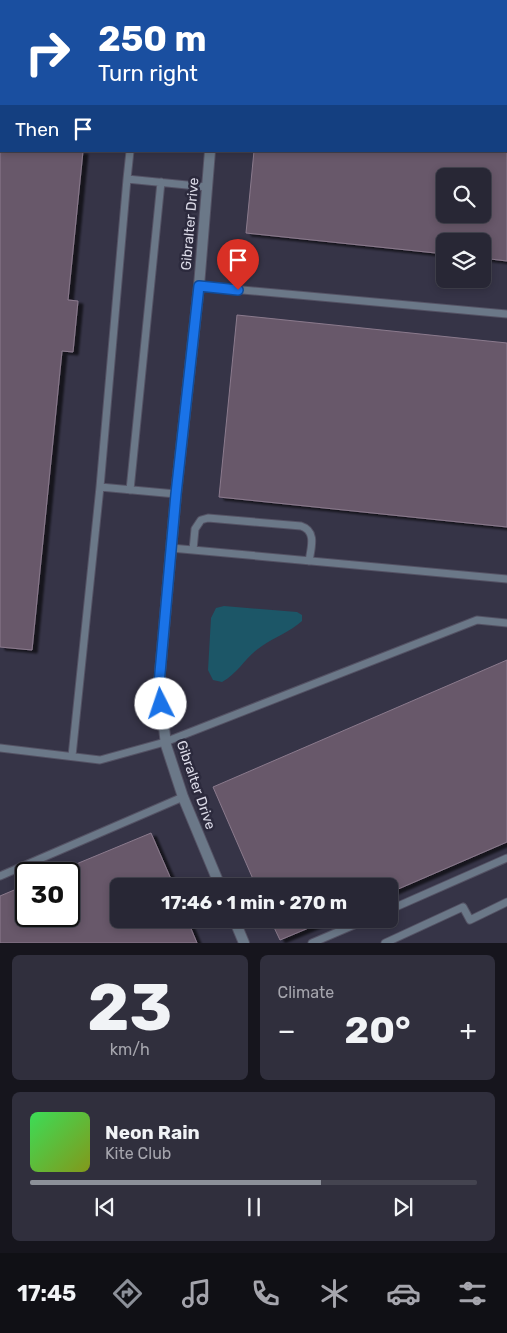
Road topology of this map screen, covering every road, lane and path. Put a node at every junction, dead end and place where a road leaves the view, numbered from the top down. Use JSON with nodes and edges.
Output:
{"nodes":[{"id":1,"x":130,"y":152,"type":"edge"},
{"id":2,"x":210,"y":152,"type":"edge"},
{"id":3,"x":127,"y":179,"type":"junction"},
{"id":4,"x":161,"y":182,"type":"junction"},
{"id":5,"x":207,"y":187,"type":"junction"},
{"id":6,"x":199,"y":286,"type":"junction"},
{"id":7,"x":507,"y":314,"type":"edge"},
{"id":8,"x":100,"y":488,"type":"junction"},
{"id":9,"x":130,"y":490,"type":"junction"},
{"id":10,"x":176,"y":494,"type":"junction"},
{"id":11,"x":171,"y":548,"type":"junction"},
{"id":12,"x":193,"y":550,"type":"junction"},
{"id":13,"x":309,"y":561,"type":"junction"},
{"id":14,"x":507,"y":579,"type":"edge"},
{"id":15,"x":507,"y":623,"type":"edge"},
{"id":16,"x":166,"y":742,"type":"junction"},
{"id":17,"x":0,"y":748,"type":"edge"},
{"id":18,"x":72,"y":756,"type":"junction"},
{"id":19,"x":183,"y":798,"type":"junction"},
{"id":20,"x":507,"y":858,"type":"edge"},
{"id":21,"x":0,"y":876,"type":"edge"},
{"id":22,"x":217,"y":878,"type":"edge"},
{"id":23,"x":507,"y":902,"type":"edge"},
{"id":24,"x":398,"y":906,"type":"edge"},
{"id":25,"x":238,"y":928,"type":"edge"},
{"id":26,"x":347,"y":928,"type":"edge"},
{"id":27,"x":244,"y":943,"type":"edge"},
{"id":28,"x":312,"y":943,"type":"edge"},
{"id":29,"x":385,"y":943,"type":"edge"}],
"edges":[{"from":1,"to":3,"type":"lane"},
{"from":2,"to":5,"type":"street","name":"Gibralter Drive"},
{"from":3,"to":4,"type":"lane"},
{"from":3,"to":8,"type":"lane"},
{"from":4,"to":5,"type":"lane"},
{"from":4,"to":9,"type":"lane"},
{"from":5,"to":6,"type":"street","name":"Gibralter Drive"},
{"from":6,"to":7,"type":"lane"},
{"from":6,"to":10,"type":"street","name":"Gibralter Drive"},
{"from":8,"to":9,"type":"lane"},
{"from":8,"to":18,"type":"lane"},
{"from":9,"to":10,"type":"lane"},
{"from":10,"to":11,"type":"street","name":"Gibralter Drive"},
{"from":11,"to":12,"type":"lane"},
{"from":11,"to":16,"type":"street","name":"Gibralter Drive"},
{"from":12,"to":13,"type":"lane"},
{"from":12,"to":13,"type":"lane"},
{"from":13,"to":14,"type":"lane"},
{"from":15,"to":16,"type":"lane"},
{"from":16,"to":18,"type":"lane"},
{"from":16,"to":19,"type":"street","name":"Gibralter Drive"},
{"from":17,"to":18,"type":"lane"},
{"from":19,"to":21,"type":"lane"},
{"from":19,"to":22,"type":"street","name":"Gibralter Drive"},
{"from":20,"to":24,"type":"lane"},
{"from":23,"to":29,"type":"lane"},
{"from":25,"to":27,"type":"street"},
{"from":26,"to":28,"type":"lane"}]}
